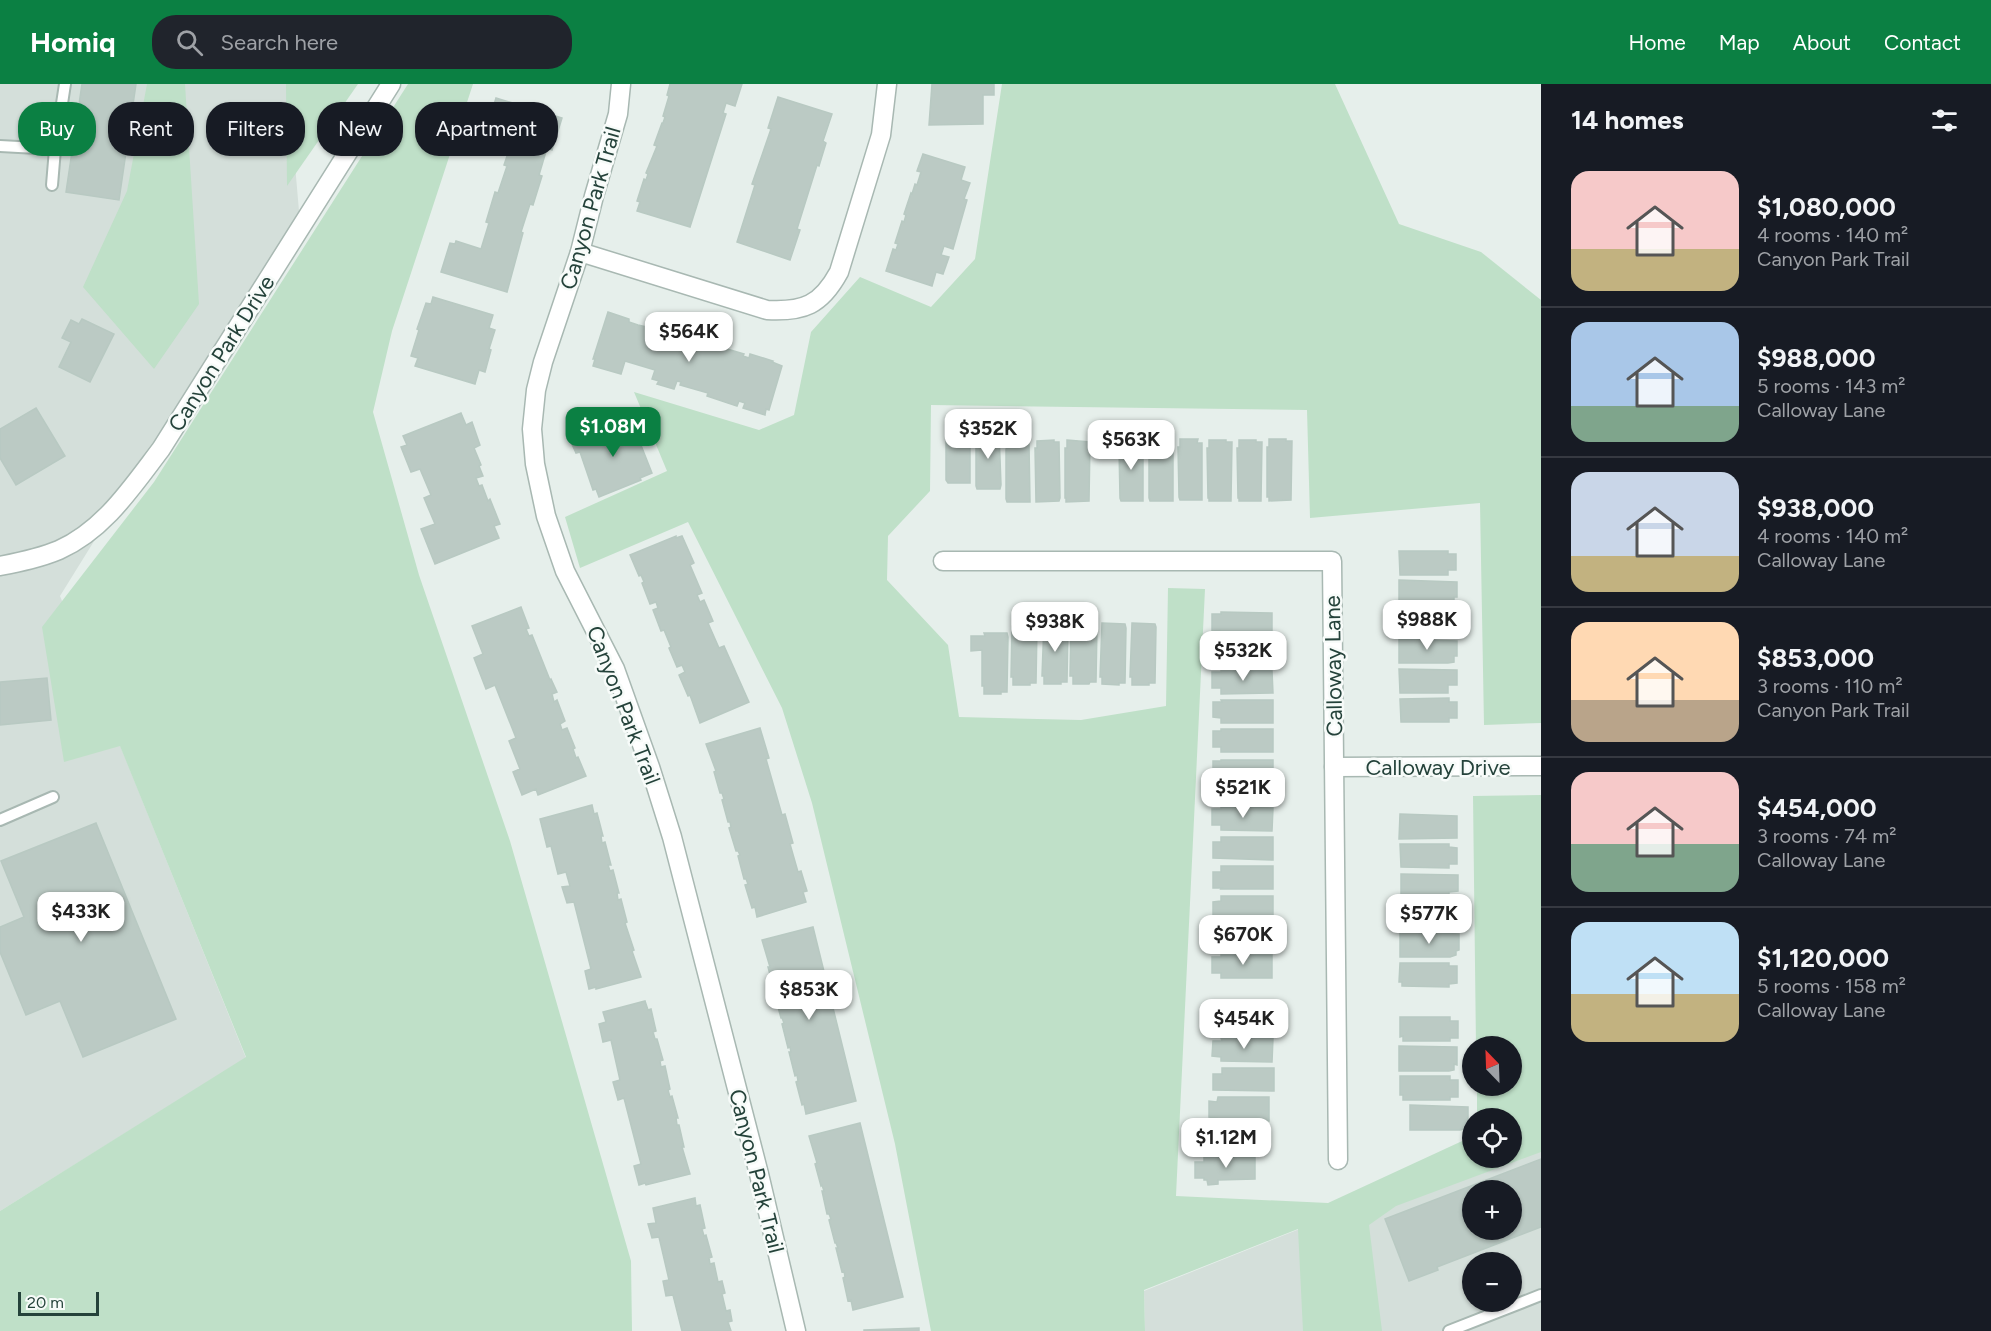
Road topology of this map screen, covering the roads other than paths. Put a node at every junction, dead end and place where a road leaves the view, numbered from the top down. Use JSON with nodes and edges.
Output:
{"nodes":[{"id":1,"x":65,"y":84,"type":"edge"},
{"id":2,"x":391,"y":84,"type":"edge"},
{"id":3,"x":621,"y":84,"type":"edge"},
{"id":4,"x":887,"y":84,"type":"edge"},
{"id":5,"x":62,"y":102,"type":"edge"},
{"id":6,"x":0,"y":146,"type":"edge"},
{"id":7,"x":18,"y":147,"type":"edge"},
{"id":8,"x":54,"y":156,"type":"edge"},
{"id":9,"x":52,"y":185,"type":"dead end"},
{"id":10,"x":580,"y":252,"type":"junction"},
{"id":11,"x":943,"y":561,"type":"dead end"},
{"id":12,"x":0,"y":566,"type":"edge"},
{"id":13,"x":1541,"y":766,"type":"edge"},
{"id":14,"x":1334,"y":767,"type":"junction"},
{"id":15,"x":52,"y":797,"type":"dead end"},
{"id":16,"x":0,"y":820,"type":"edge"},
{"id":17,"x":1338,"y":1160,"type":"dead end"},
{"id":18,"x":1541,"y":1295,"type":"edge"},
{"id":19,"x":796,"y":1331,"type":"edge"},
{"id":20,"x":1449,"y":1331,"type":"edge"}],
"edges":[{"from":1,"to":5,"type":"lane"},
{"from":2,"to":12,"type":"street","name":"Canyon Park Drive"},
{"from":3,"to":10,"type":"street","name":"Canyon Park Trail"},
{"from":4,"to":10,"type":"street"},
{"from":6,"to":7,"type":"lane"},
{"from":8,"to":9,"type":"lane"},
{"from":10,"to":19,"type":"street","name":"Canyon Park Trail"},
{"from":11,"to":14,"type":"street","name":"Calloway Lane"},
{"from":13,"to":14,"type":"street","name":"Calloway Drive"},
{"from":14,"to":17,"type":"street","name":"Calloway Lane"},
{"from":15,"to":16,"type":"lane"},
{"from":18,"to":20,"type":"lane"}]}
